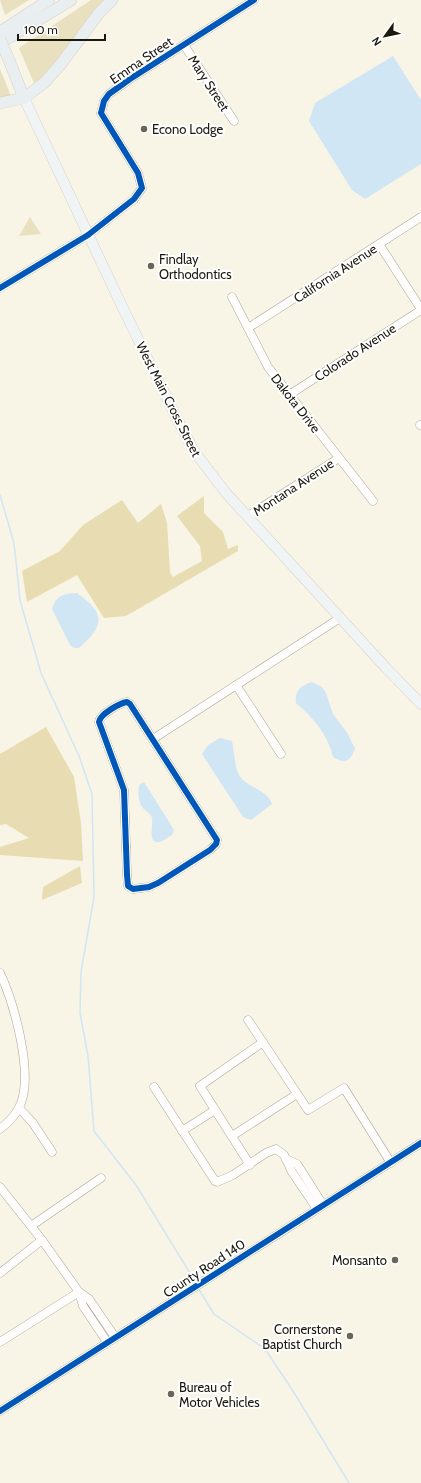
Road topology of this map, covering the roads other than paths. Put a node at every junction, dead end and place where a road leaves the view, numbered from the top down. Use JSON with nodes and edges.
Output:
{"nodes":[{"id":1,"x":49,"y":0,"type":"edge"},
{"id":2,"x":71,"y":0,"type":"edge"},
{"id":3,"x":112,"y":0,"type":"edge"},
{"id":4,"x":254,"y":0,"type":"edge"},
{"id":5,"x":0,"y":32,"type":"edge"},
{"id":6,"x":0,"y":39,"type":"edge"},
{"id":7,"x":0,"y":43,"type":"edge"},
{"id":8,"x":184,"y":45,"type":"junction"},
{"id":9,"x":24,"y":98,"type":"junction"},
{"id":10,"x":0,"y":103,"type":"edge"},
{"id":11,"x":234,"y":122,"type":"dead end"},
{"id":12,"x":421,"y":217,"type":"edge"},
{"id":13,"x":88,"y":235,"type":"junction"},
{"id":14,"x":379,"y":244,"type":"junction"},
{"id":15,"x":0,"y":288,"type":"edge"},
{"id":16,"x":232,"y":297,"type":"dead end"},
{"id":17,"x":421,"y":309,"type":"edge"},
{"id":18,"x":248,"y":328,"type":"junction"},
{"id":19,"x":289,"y":395,"type":"junction"},
{"id":20,"x":339,"y":458,"type":"junction"},
{"id":21,"x":373,"y":501,"type":"dead end"},
{"id":22,"x":248,"y":516,"type":"junction"},
{"id":23,"x":340,"y":618,"type":"junction"},
{"id":24,"x":236,"y":685,"type":"junction"},
{"id":25,"x":421,"y":704,"type":"edge"},
{"id":26,"x":152,"y":740,"type":"junction"},
{"id":27,"x":281,"y":754,"type":"dead end"},
{"id":28,"x":0,"y":973,"type":"edge"},
{"id":29,"x":248,"y":1020,"type":"dead end"},
{"id":30,"x":263,"y":1042,"type":"junction"},
{"id":31,"x":154,"y":1087,"type":"dead end"},
{"id":32,"x":297,"y":1094,"type":"junction"},
{"id":33,"x":18,"y":1108,"type":"junction"},
{"id":34,"x":215,"y":1110,"type":"junction"},
{"id":35,"x":0,"y":1129,"type":"edge"},
{"id":36,"x":182,"y":1131,"type":"junction"},
{"id":37,"x":232,"y":1136,"type":"junction"},
{"id":38,"x":421,"y":1143,"type":"edge"},
{"id":39,"x":52,"y":1152,"type":"dead end"},
{"id":40,"x":391,"y":1162,"type":"junction"},
{"id":41,"x":250,"y":1165,"type":"junction"},
{"id":42,"x":101,"y":1178,"type":"dead end"},
{"id":43,"x":0,"y":1187,"type":"edge"},
{"id":44,"x":3,"y":1197,"type":"edge"},
{"id":45,"x":320,"y":1207,"type":"junction"},
{"id":46,"x":31,"y":1226,"type":"junction"},
{"id":47,"x":42,"y":1240,"type":"junction"},
{"id":48,"x":0,"y":1273,"type":"edge"},
{"id":49,"x":79,"y":1292,"type":"junction"},
{"id":50,"x":115,"y":1338,"type":"junction"},
{"id":51,"x":0,"y":1342,"type":"edge"},
{"id":52,"x":107,"y":1342,"type":"junction"},
{"id":53,"x":0,"y":1411,"type":"edge"}],
"edges":[{"from":1,"to":5,"type":"highway"},
{"from":2,"to":7,"type":"highway"},
{"from":3,"to":9,"type":"highway"},
{"from":4,"to":8,"type":"street","name":"Emma Street"},
{"from":6,"to":9,"type":"highway","name":"West Main Cross Street","bridge":true},
{"from":8,"to":11,"type":"street","name":"Mary Street"},
{"from":8,"to":13,"type":"street","name":"Emma Street"},
{"from":9,"to":10,"type":"highway"},
{"from":9,"to":13,"type":"main road","name":"West Main Cross Street"},
{"from":12,"to":14,"type":"street","name":"California Avenue"},
{"from":13,"to":15,"type":"street"},
{"from":13,"to":22,"type":"main road","name":"West Main Cross Street"},
{"from":14,"to":17,"type":"street"},
{"from":14,"to":18,"type":"street","name":"California Avenue"},
{"from":16,"to":18,"type":"street","name":"Dakota Drive"},
{"from":17,"to":19,"type":"street","name":"Colorado Avenue"},
{"from":18,"to":19,"type":"street","name":"Dakota Drive"},
{"from":19,"to":20,"type":"street","name":"Dakota Drive"},
{"from":20,"to":21,"type":"street","name":"Dakota Drive"},
{"from":20,"to":22,"type":"street","name":"Montana Avenue"},
{"from":22,"to":23,"type":"main road","name":"West Main Cross Street"},
{"from":23,"to":24,"type":"street"},
{"from":23,"to":25,"type":"main road","name":"West Main Cross Street"},
{"from":24,"to":26,"type":"street"},
{"from":24,"to":27,"type":"street"},
{"from":26,"to":26,"type":"street"},
{"from":28,"to":33,"type":"street"},
{"from":29,"to":30,"type":"street"},
{"from":30,"to":32,"type":"street"},
{"from":30,"to":34,"type":"street"},
{"from":31,"to":36,"type":"street"},
{"from":32,"to":37,"type":"street"},
{"from":32,"to":40,"type":"street"},
{"from":33,"to":35,"type":"street"},
{"from":33,"to":39,"type":"street"},
{"from":34,"to":36,"type":"street"},
{"from":34,"to":37,"type":"street"},
{"from":36,"to":41,"type":"street"},
{"from":37,"to":41,"type":"street"},
{"from":38,"to":40,"type":"street","name":"County Road 140"},
{"from":40,"to":45,"type":"street","name":"County Road 140"},
{"from":41,"to":45,"type":"street"},
{"from":42,"to":46,"type":"street"},
{"from":43,"to":44,"type":"street"},
{"from":44,"to":46,"type":"street"},
{"from":45,"to":50,"type":"street","name":"County Road 140"},
{"from":46,"to":47,"type":"street"},
{"from":47,"to":48,"type":"street"},
{"from":47,"to":49,"type":"street"},
{"from":49,"to":50,"type":"street"},
{"from":49,"to":51,"type":"street"},
{"from":49,"to":52,"type":"street"},
{"from":50,"to":52,"type":"street","name":"County Road 140"},
{"from":52,"to":53,"type":"street","name":"County Road 140"}]}
